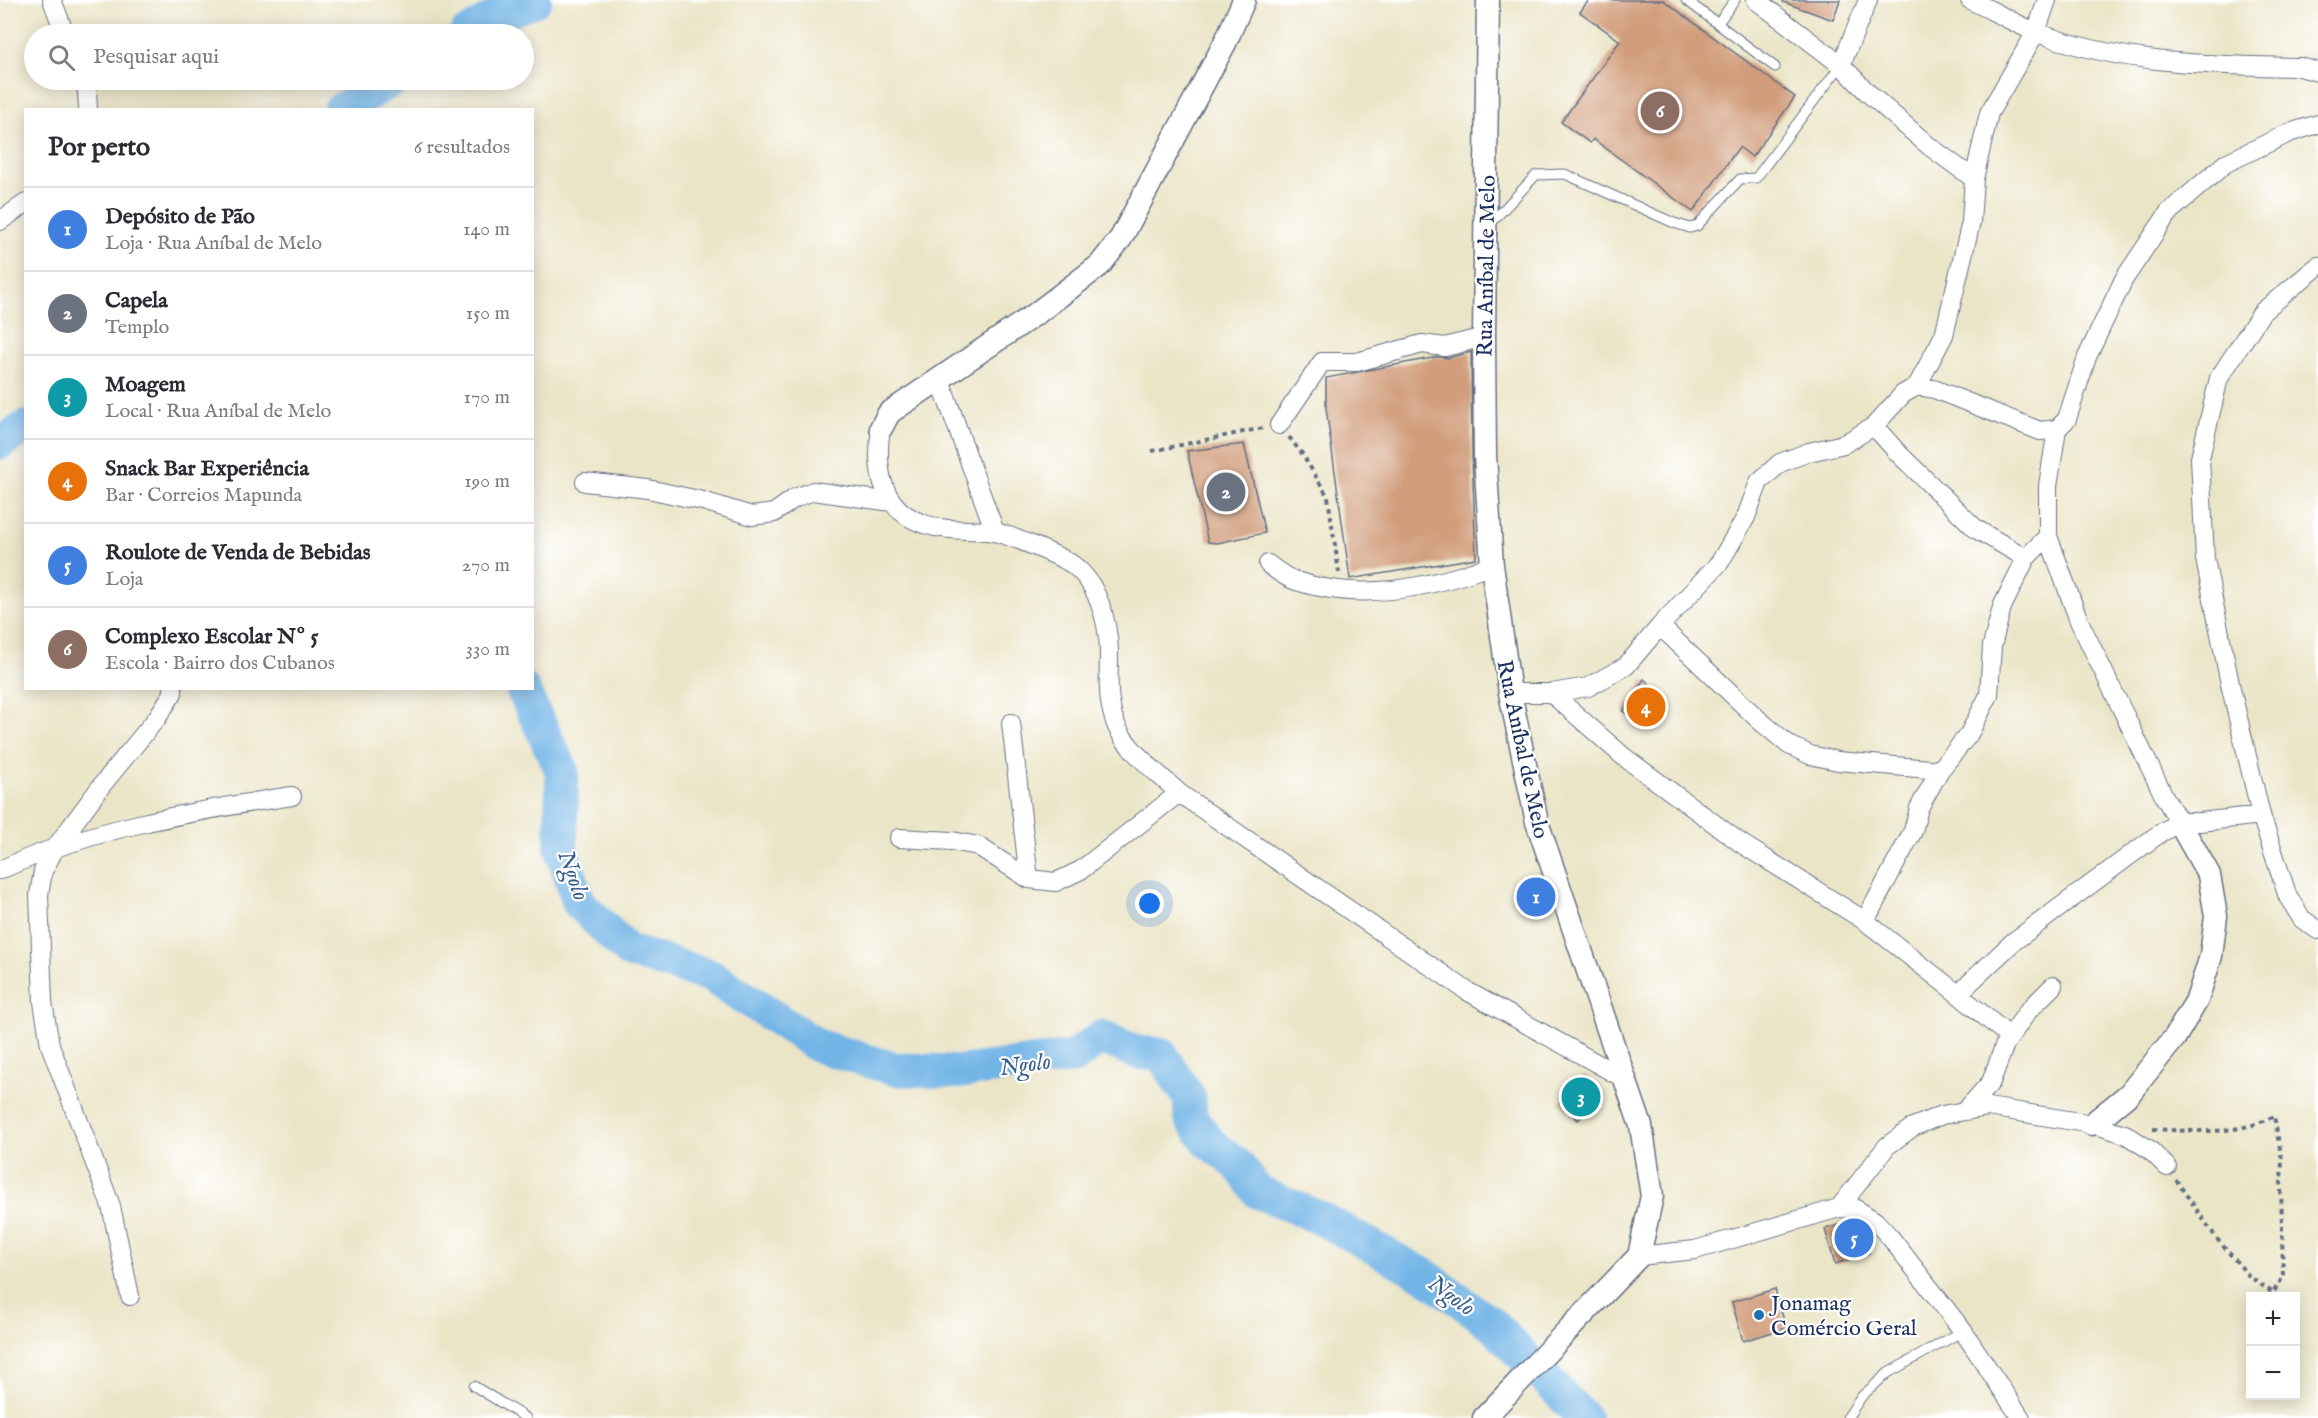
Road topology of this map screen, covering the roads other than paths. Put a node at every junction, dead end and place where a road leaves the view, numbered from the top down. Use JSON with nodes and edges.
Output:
{"nodes":[{"id":1,"x":52,"y":0,"type":"edge"},
{"id":2,"x":1244,"y":0,"type":"edge"},
{"id":3,"x":1488,"y":0,"type":"edge"},
{"id":4,"x":1686,"y":0,"type":"edge"},
{"id":5,"x":1735,"y":0,"type":"edge"},
{"id":6,"x":1756,"y":0,"type":"edge"},
{"id":7,"x":1868,"y":0,"type":"edge"},
{"id":8,"x":1970,"y":0,"type":"edge"},
{"id":9,"x":2047,"y":0,"type":"edge"},
{"id":10,"x":1775,"y":6,"type":"edge"},
{"id":11,"x":1718,"y":23,"type":"junction"},
{"id":12,"x":61,"y":24,"type":"edge"},
{"id":13,"x":2036,"y":32,"type":"junction"},
{"id":14,"x":1841,"y":65,"type":"junction"},
{"id":15,"x":1775,"y":67,"type":"dead end"},
{"id":16,"x":2318,"y":72,"type":"edge"},
{"id":17,"x":87,"y":90,"type":"edge"},
{"id":18,"x":88,"y":108,"type":"edge"},
{"id":19,"x":2318,"y":124,"type":"edge"},
{"id":20,"x":1974,"y":179,"type":"junction"},
{"id":21,"x":24,"y":204,"type":"edge"},
{"id":22,"x":0,"y":221,"type":"edge"},
{"id":23,"x":1485,"y":230,"type":"junction"},
{"id":24,"x":2318,"y":266,"type":"edge"},
{"id":25,"x":1484,"y":337,"type":"junction"},
{"id":26,"x":940,"y":380,"type":"junction"},
{"id":27,"x":1917,"y":386,"type":"junction"},
{"id":28,"x":1279,"y":425,"type":"road end"},
{"id":29,"x":1874,"y":426,"type":"junction"},
{"id":30,"x":881,"y":428,"type":"joint"},
{"id":31,"x":2057,"y":429,"type":"junction"},
{"id":32,"x":585,"y":482,"type":"dead end"},
{"id":33,"x":892,"y":502,"type":"junction"},
{"id":34,"x":995,"y":532,"type":"junction"},
{"id":35,"x":2048,"y":536,"type":"junction"},
{"id":36,"x":2025,"y":558,"type":"junction"},
{"id":37,"x":1268,"y":564,"type":"dead end"},
{"id":38,"x":1492,"y":564,"type":"junction"},
{"id":39,"x":1660,"y":626,"type":"junction"},
{"id":40,"x":173,"y":690,"type":"edge"},
{"id":41,"x":1510,"y":693,"type":"junction"},
{"id":42,"x":1551,"y":693,"type":"junction"},
{"id":43,"x":1011,"y":723,"type":"dead end"},
{"id":44,"x":1940,"y":770,"type":"junction"},
{"id":45,"x":1179,"y":793,"type":"junction"},
{"id":46,"x":292,"y":796,"type":"dead end"},
{"id":47,"x":2261,"y":815,"type":"junction"},
{"id":48,"x":2179,"y":822,"type":"junction"},
{"id":49,"x":899,"y":838,"type":"dead end"},
{"id":50,"x":55,"y":848,"type":"junction"},
{"id":51,"x":0,"y":870,"type":"edge"},
{"id":52,"x":1029,"y":879,"type":"junction"},
{"id":53,"x":1865,"y":921,"type":"junction"},
{"id":54,"x":2318,"y":930,"type":"edge"},
{"id":55,"x":2053,"y":986,"type":"dead end"},
{"id":56,"x":1958,"y":994,"type":"junction"},
{"id":57,"x":2010,"y":1037,"type":"junction"},
{"id":58,"x":1623,"y":1078,"type":"junction"},
{"id":59,"x":1965,"y":1112,"type":"junction"},
{"id":60,"x":2092,"y":1124,"type":"junction"},
{"id":61,"x":2167,"y":1167,"type":"road end"},
{"id":62,"x":1839,"y":1208,"type":"junction"},
{"id":63,"x":1639,"y":1256,"type":"junction"},
{"id":64,"x":130,"y":1296,"type":"dead end"},
{"id":65,"x":1963,"y":1332,"type":"junction"},
{"id":66,"x":474,"y":1386,"type":"dead end"},
{"id":67,"x":1485,"y":1417,"type":"edge"},
{"id":68,"x":526,"y":1418,"type":"edge"},
{"id":69,"x":1847,"y":1418,"type":"edge"},
{"id":70,"x":2021,"y":1418,"type":"edge"}],
"edges":[{"from":1,"to":12,"type":"street"},
{"from":2,"to":26,"type":"street"},
{"from":3,"to":23,"type":"street","name":"Rua Aníbal de Melo"},
{"from":4,"to":11,"type":"lane"},
{"from":5,"to":11,"type":"lane"},
{"from":6,"to":10,"type":"street"},
{"from":7,"to":14,"type":"street"},
{"from":8,"to":13,"type":"street"},
{"from":9,"to":13,"type":"street"},
{"from":10,"to":14,"type":"street"},
{"from":11,"to":15,"type":"lane"},
{"from":13,"to":16,"type":"street"},
{"from":13,"to":20,"type":"street"},
{"from":14,"to":20,"type":"street"},
{"from":14,"to":23,"type":"lane"},
{"from":17,"to":18,"type":"street"},
{"from":19,"to":31,"type":"street"},
{"from":20,"to":27,"type":"street"},
{"from":21,"to":22,"type":"street"},
{"from":23,"to":25,"type":"street","name":"Rua Aníbal de Melo"},
{"from":24,"to":47,"type":"street"},
{"from":25,"to":28,"type":"street"},
{"from":25,"to":38,"type":"street","name":"Rua Aníbal de Melo"},
{"from":26,"to":30,"type":"street"},
{"from":26,"to":34,"type":"street"},
{"from":27,"to":29,"type":"street"},
{"from":27,"to":31,"type":"street"},
{"from":29,"to":36,"type":"street"},
{"from":29,"to":39,"type":"street"},
{"from":30,"to":33,"type":"street"},
{"from":31,"to":35,"type":"street"},
{"from":32,"to":33,"type":"street"},
{"from":33,"to":34,"type":"street"},
{"from":34,"to":45,"type":"street"},
{"from":35,"to":36,"type":"street"},
{"from":35,"to":48,"type":"street"},
{"from":36,"to":44,"type":"street"},
{"from":37,"to":38,"type":"street"},
{"from":38,"to":41,"type":"street","name":"Rua Aníbal de Melo"},
{"from":39,"to":42,"type":"street"},
{"from":39,"to":44,"type":"street"},
{"from":40,"to":50,"type":"street"},
{"from":41,"to":42,"type":"street"},
{"from":41,"to":58,"type":"street","name":"Rua Aníbal de Melo"},
{"from":42,"to":53,"type":"street"},
{"from":43,"to":52,"type":"street"},
{"from":44,"to":53,"type":"street"},
{"from":45,"to":52,"type":"street"},
{"from":45,"to":58,"type":"street"},
{"from":46,"to":50,"type":"street"},
{"from":47,"to":48,"type":"street"},
{"from":47,"to":54,"type":"street"},
{"from":48,"to":56,"type":"street"},
{"from":48,"to":60,"type":"street"},
{"from":49,"to":52,"type":"street"},
{"from":50,"to":51,"type":"street"},
{"from":50,"to":64,"type":"street"},
{"from":53,"to":56,"type":"street"},
{"from":55,"to":57,"type":"street"},
{"from":56,"to":57,"type":"street"},
{"from":57,"to":59,"type":"street"},
{"from":58,"to":63,"type":"street","name":"Rua Aníbal de Melo"},
{"from":59,"to":60,"type":"street"},
{"from":59,"to":62,"type":"street"},
{"from":60,"to":61,"type":"street"},
{"from":62,"to":63,"type":"street"},
{"from":62,"to":65,"type":"street"},
{"from":63,"to":67,"type":"street"},
{"from":65,"to":69,"type":"lane"},
{"from":65,"to":70,"type":"street"},
{"from":66,"to":68,"type":"lane"}]}
